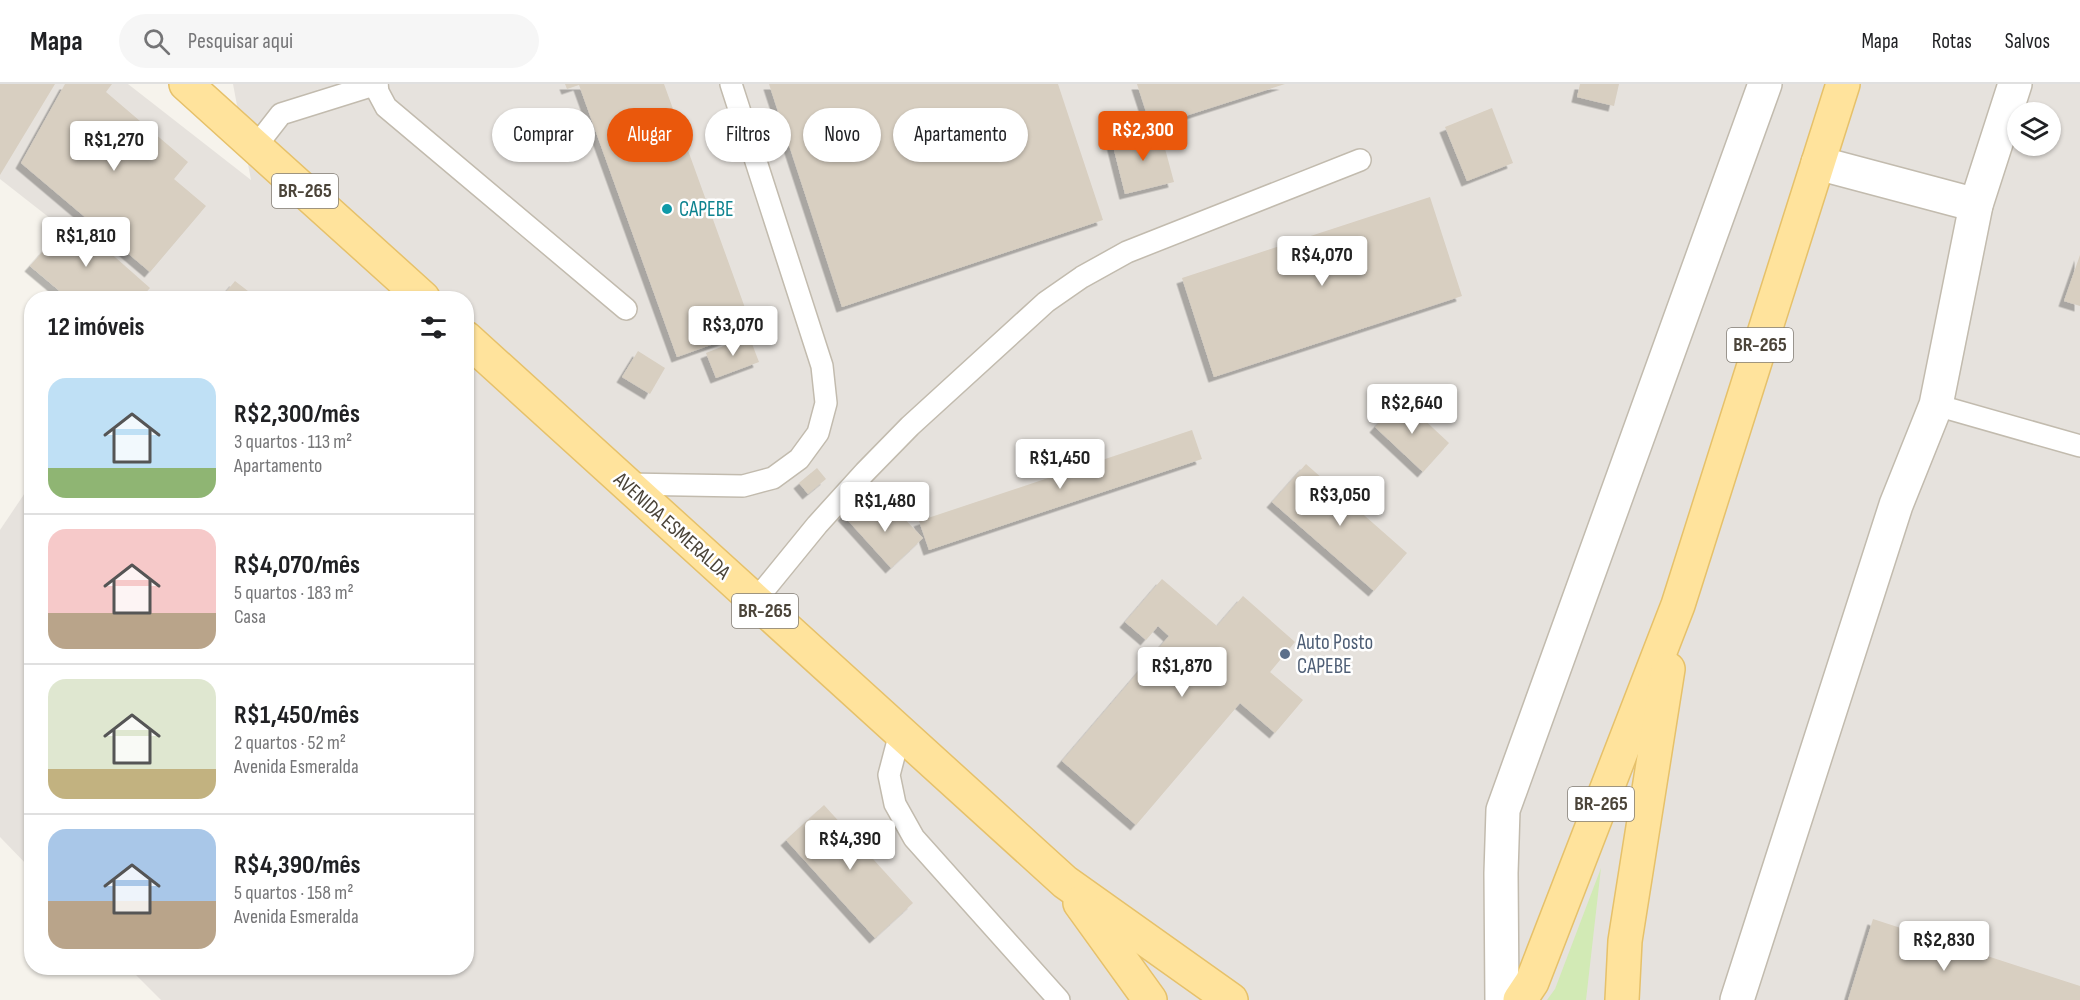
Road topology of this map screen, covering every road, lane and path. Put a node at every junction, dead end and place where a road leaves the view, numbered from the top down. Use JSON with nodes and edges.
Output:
{"nodes":[{"id":1,"x":186,"y":84,"type":"edge"},
{"id":2,"x":377,"y":84,"type":"edge"},
{"id":3,"x":731,"y":84,"type":"edge"},
{"id":4,"x":1766,"y":84,"type":"edge"},
{"id":5,"x":1843,"y":84,"type":"edge"},
{"id":6,"x":2015,"y":84,"type":"edge"},
{"id":7,"x":256,"y":146,"type":"junction"},
{"id":8,"x":1360,"y":160,"type":"dead end"},
{"id":9,"x":1818,"y":164,"type":"junction"},
{"id":10,"x":1976,"y":205,"type":"junction"},
{"id":11,"x":415,"y":291,"type":"edge"},
{"id":12,"x":626,"y":309,"type":"dead end"},
{"id":13,"x":474,"y":345,"type":"edge"},
{"id":14,"x":1936,"y":405,"type":"junction"},
{"id":15,"x":2080,"y":446,"type":"edge"},
{"id":16,"x":626,"y":484,"type":"junction"},
{"id":17,"x":755,"y":601,"type":"junction"},
{"id":18,"x":1678,"y":605,"type":"junction"},
{"id":19,"x":900,"y":733,"type":"junction"},
{"id":20,"x":1065,"y":882,"type":"junction"},
{"id":21,"x":1059,"y":1000,"type":"edge"},
{"id":22,"x":1150,"y":1000,"type":"edge"},
{"id":23,"x":1231,"y":1000,"type":"edge"},
{"id":24,"x":1502,"y":1000,"type":"edge"},
{"id":25,"x":1520,"y":1000,"type":"edge"},
{"id":26,"x":1622,"y":1000,"type":"edge"},
{"id":27,"x":1737,"y":1000,"type":"edge"}],
"edges":[{"from":1,"to":7,"type":"main road","number":"BR-265"},
{"from":2,"to":7,"type":"lane"},
{"from":2,"to":12,"type":"lane"},
{"from":3,"to":16,"type":"lane"},
{"from":4,"to":24,"type":"street"},
{"from":5,"to":9,"type":"main road","number":"BR-265"},
{"from":6,"to":10,"type":"street"},
{"from":7,"to":11,"type":"main road","number":"BR-265"},
{"from":8,"to":17,"type":"lane"},
{"from":9,"to":10,"type":"street"},
{"from":9,"to":18,"type":"main road","number":"BR-265"},
{"from":10,"to":14,"type":"street"},
{"from":13,"to":16,"type":"main road","name":"AVENIDA ESMERALDA","number":"BR-265"},
{"from":14,"to":15,"type":"lane"},
{"from":14,"to":27,"type":"street"},
{"from":16,"to":17,"type":"main road","name":"AVENIDA ESMERALDA","number":"BR-265"},
{"from":17,"to":19,"type":"main road","name":"AVENIDA ESMERALDA","number":"BR-265"},
{"from":18,"to":25,"type":"main road","number":"BR-265"},
{"from":18,"to":26,"type":"main road","number":"BR-265"},
{"from":19,"to":20,"type":"main road","name":"AVENIDA ESMERALDA","number":"BR-265"},
{"from":19,"to":21,"type":"lane"},
{"from":20,"to":22,"type":"main road","name":"AVENIDA ESMERALDA","number":"BR-265"},
{"from":20,"to":23,"type":"main road","name":"AVENIDA ESMERALDA","number":"BR-265"}]}
